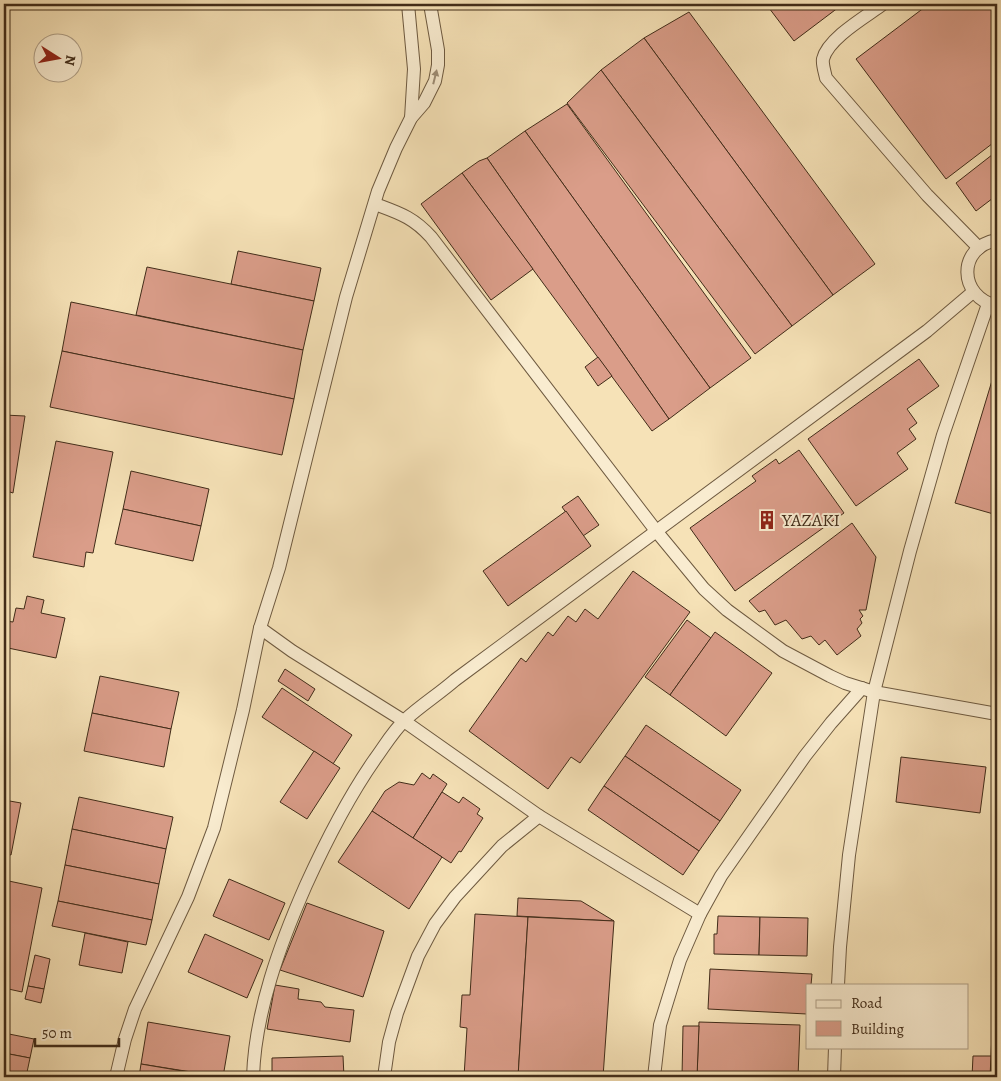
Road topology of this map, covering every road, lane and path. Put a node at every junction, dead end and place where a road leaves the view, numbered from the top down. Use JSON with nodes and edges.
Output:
{"nodes":[{"id":1,"x":408,"y":4,"type":"edge"},
{"id":2,"x":430,"y":4,"type":"edge"},
{"id":3,"x":883,"y":4,"type":"edge"},
{"id":4,"x":411,"y":118,"type":"junction"},
{"id":5,"x":375,"y":204,"type":"junction"},
{"id":6,"x":997,"y":240,"type":"edge"},
{"id":7,"x":978,"y":248,"type":"junction"},
{"id":8,"x":973,"y":292,"type":"junction"},
{"id":9,"x":992,"y":305,"type":"edge"},
{"id":10,"x":657,"y":532,"type":"junction"},
{"id":11,"x":260,"y":628,"type":"junction"},
{"id":12,"x":868,"y":690,"type":"junction"},
{"id":13,"x":997,"y":714,"type":"edge"},
{"id":14,"x":404,"y":721,"type":"junction"},
{"id":15,"x":539,"y":816,"type":"junction"},
{"id":16,"x":700,"y":914,"type":"junction"},
{"id":17,"x":838,"y":984,"type":"edge"},
{"id":18,"x":835,"y":1048,"type":"edge"},
{"id":19,"x":116,"y":1077,"type":"edge"},
{"id":20,"x":253,"y":1077,"type":"edge"},
{"id":21,"x":384,"y":1077,"type":"edge"},
{"id":22,"x":654,"y":1077,"type":"edge"},
{"id":23,"x":834,"y":1077,"type":"edge"}],
"edges":[{"from":1,"to":4,"type":"street"},
{"from":4,"to":2,"type":"street","one_way":true},
{"from":3,"to":7,"type":"street"},
{"from":4,"to":5,"type":"street"},
{"from":5,"to":10,"type":"street"},
{"from":5,"to":11,"type":"street"},
{"from":6,"to":7,"type":"street"},
{"from":7,"to":8,"type":"street"},
{"from":8,"to":9,"type":"street"},
{"from":8,"to":10,"type":"street"},
{"from":9,"to":12,"type":"street"},
{"from":10,"to":12,"type":"street"},
{"from":10,"to":14,"type":"street"},
{"from":11,"to":14,"type":"street"},
{"from":11,"to":19,"type":"street"},
{"from":12,"to":13,"type":"street"},
{"from":12,"to":16,"type":"street"},
{"from":12,"to":17,"type":"street"},
{"from":14,"to":15,"type":"street"},
{"from":14,"to":20,"type":"street"},
{"from":15,"to":16,"type":"street"},
{"from":15,"to":21,"type":"street"},
{"from":16,"to":22,"type":"street"},
{"from":18,"to":23,"type":"street"}]}
